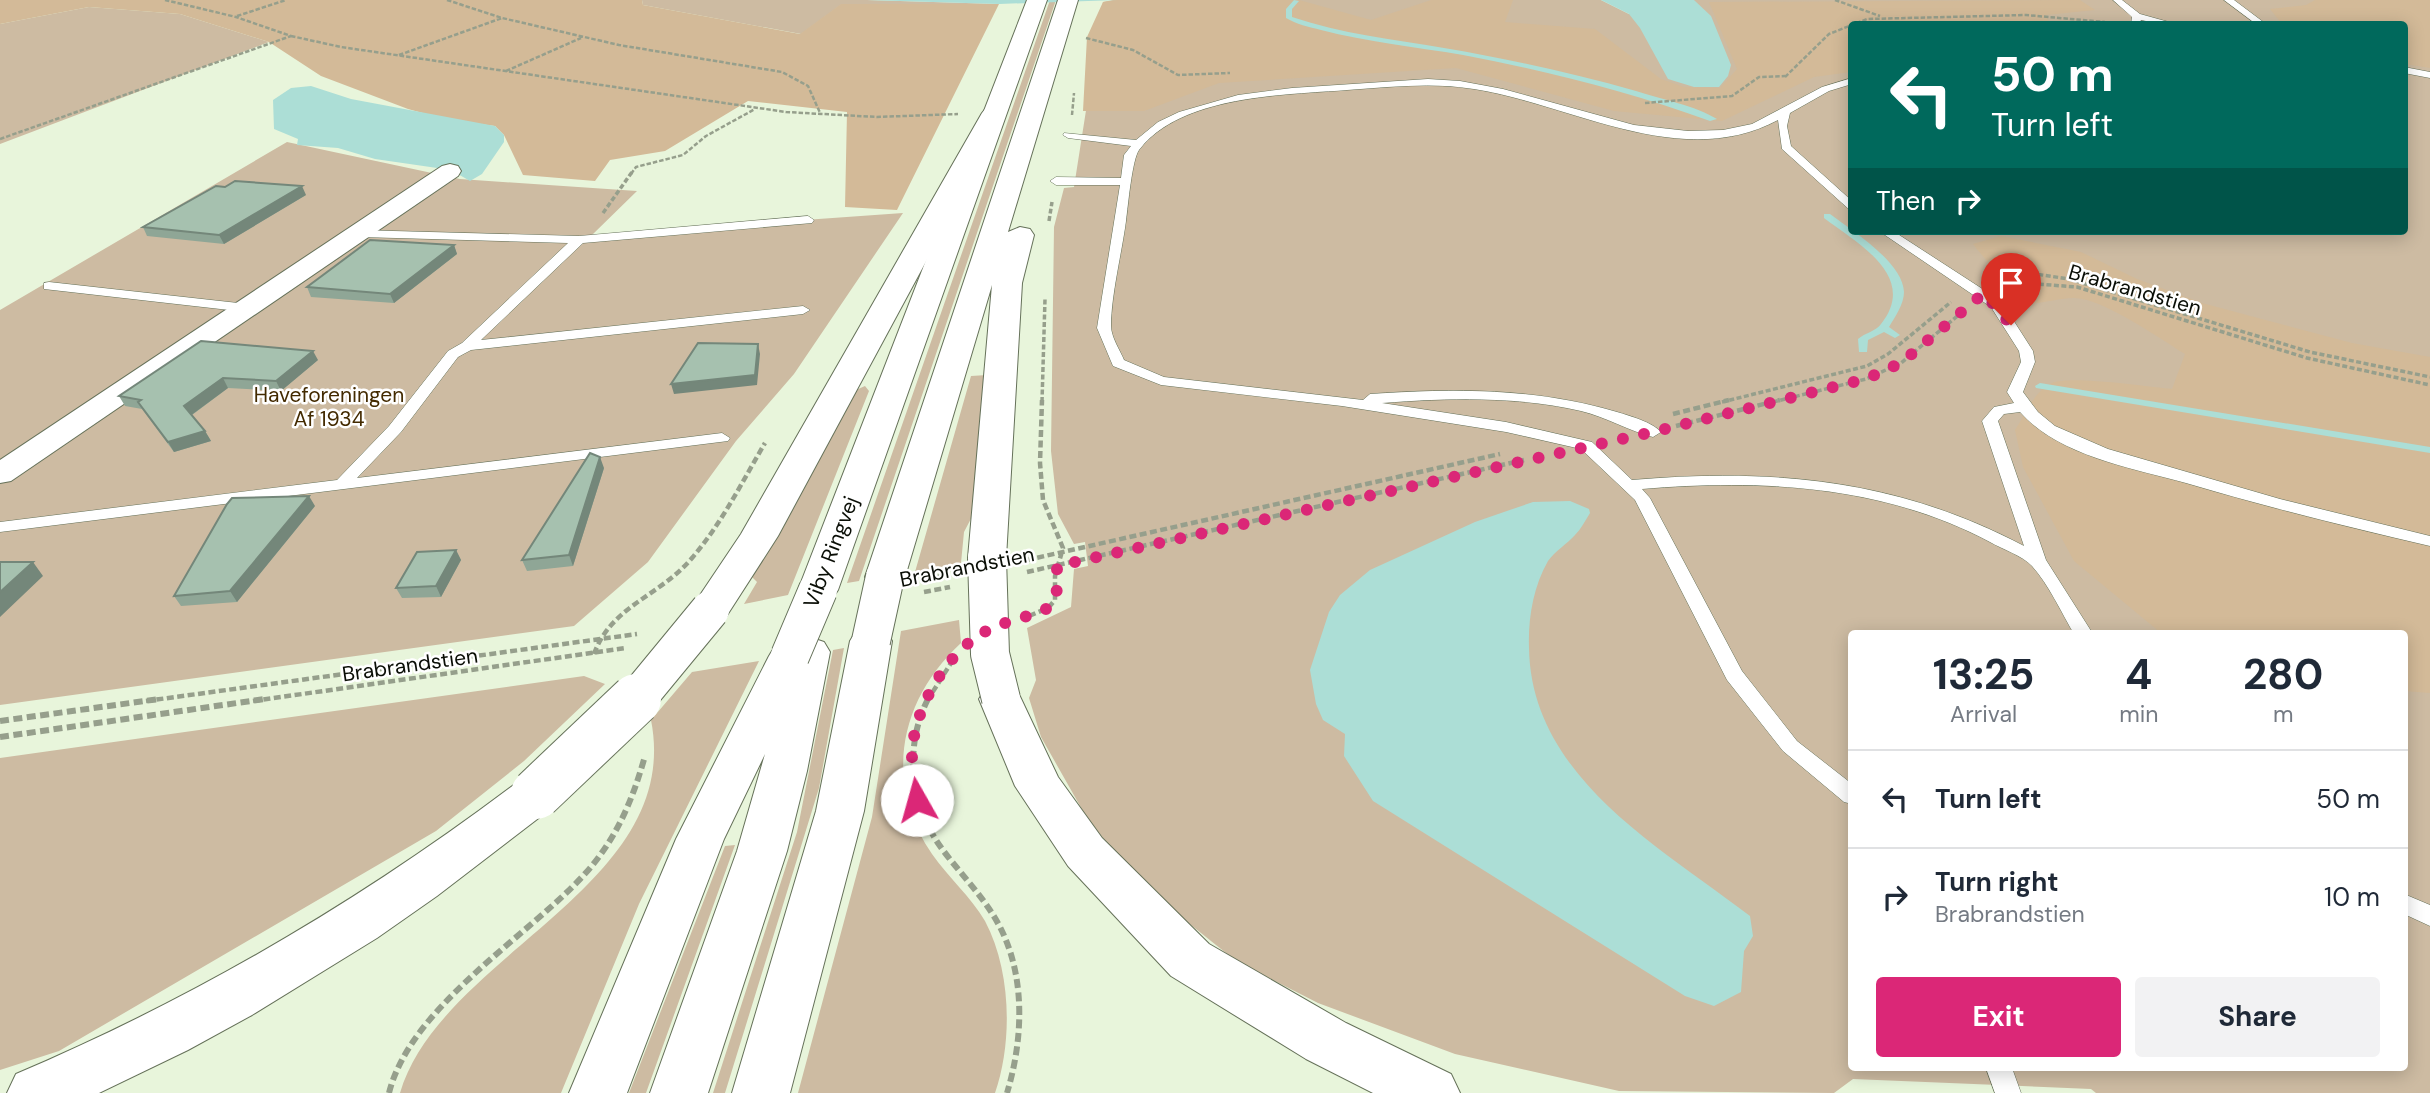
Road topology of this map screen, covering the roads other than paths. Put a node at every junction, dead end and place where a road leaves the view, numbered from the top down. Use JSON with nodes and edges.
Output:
{"nodes":[{"id":1,"x":2117,"y":0,"type":"edge"},
{"id":2,"x":2228,"y":0,"type":"edge"},
{"id":3,"x":1037,"y":3,"type":"edge"},
{"id":4,"x":1068,"y":3,"type":"edge"},
{"id":5,"x":2136,"y":20,"type":"edge"},
{"id":6,"x":2257,"y":21,"type":"edge"},
{"id":7,"x":1055,"y":41,"type":"junction"},
{"id":8,"x":2408,"y":71,"type":"edge"},
{"id":9,"x":2430,"y":75,"type":"edge"},
{"id":10,"x":1848,"y":82,"type":"edge"},
{"id":11,"x":1785,"y":109,"type":"junction"},
{"id":12,"x":994,"y":113,"type":"junction"},
{"id":13,"x":1742,"y":130,"type":"junction"},
{"id":14,"x":1068,"y":135,"type":"road end"},
{"id":15,"x":1783,"y":136,"type":"junction"},
{"id":16,"x":1137,"y":143,"type":"junction"},
{"id":17,"x":450,"y":171,"type":"dead end"},
{"id":18,"x":1056,"y":181,"type":"road end"},
{"id":19,"x":1128,"y":183,"type":"junction"},
{"id":20,"x":1848,"y":205,"type":"edge"},
{"id":21,"x":808,"y":220,"type":"dead end"},
{"id":22,"x":361,"y":233,"type":"junction"},
{"id":23,"x":1891,"y":235,"type":"edge"},
{"id":24,"x":579,"y":240,"type":"junction"},
{"id":25,"x":49,"y":286,"type":"dead end"},
{"id":26,"x":247,"y":308,"type":"junction"},
{"id":27,"x":803,"y":310,"type":"dead end"},
{"id":28,"x":467,"y":346,"type":"junction"},
{"id":29,"x":1342,"y":401,"type":"junction"},
{"id":30,"x":2023,"y":407,"type":"junction"},
{"id":31,"x":1653,"y":432,"type":"road end"},
{"id":32,"x":722,"y":438,"type":"dead end"},
{"id":33,"x":0,"y":474,"type":"edge"},
{"id":34,"x":344,"y":482,"type":"junction"},
{"id":35,"x":1629,"y":485,"type":"junction"},
{"id":36,"x":0,"y":527,"type":"edge"},
{"id":37,"x":2430,"y":541,"type":"edge"},
{"id":38,"x":2036,"y":560,"type":"junction"},
{"id":39,"x":2081,"y":630,"type":"edge"},
{"id":40,"x":800,"y":654,"type":"junction"},
{"id":41,"x":1848,"y":793,"type":"edge"},
{"id":42,"x":2408,"y":906,"type":"edge"},
{"id":43,"x":2430,"y":916,"type":"edge"},
{"id":44,"x":2000,"y":1071,"type":"edge"},
{"id":45,"x":36,"y":1093,"type":"edge"},
{"id":46,"x":598,"y":1093,"type":"edge"},
{"id":47,"x":679,"y":1093,"type":"edge"},
{"id":48,"x":761,"y":1093,"type":"edge"},
{"id":49,"x":1431,"y":1093,"type":"edge"},
{"id":50,"x":2008,"y":1093,"type":"edge"}],
"edges":[{"from":1,"to":5,"type":"lane"},
{"from":2,"to":6,"type":"lane"},
{"from":3,"to":12,"type":"main road","name":"Viby Ringvej"},
{"from":4,"to":7,"type":"main road"},
{"from":7,"to":48,"type":"main road","bridge":true},
{"from":7,"to":49,"type":"main road","bridge":true},
{"from":8,"to":9,"type":"lane"},
{"from":10,"to":11,"type":"lane"},
{"from":11,"to":13,"type":"lane"},
{"from":11,"to":15,"type":"lane"},
{"from":12,"to":40,"type":"main road","name":"Viby Ringvej","bridge":true},
{"from":12,"to":45,"type":"main road","bridge":true},
{"from":13,"to":15,"type":"lane"},
{"from":13,"to":16,"type":"lane"},
{"from":14,"to":16,"type":"lane"},
{"from":15,"to":20,"type":"lane"},
{"from":16,"to":19,"type":"lane"},
{"from":17,"to":22,"type":"street"},
{"from":18,"to":19,"type":"lane"},
{"from":19,"to":29,"type":"lane"},
{"from":21,"to":24,"type":"lane"},
{"from":22,"to":24,"type":"lane"},
{"from":22,"to":26,"type":"street"},
{"from":23,"to":30,"type":"lane"},
{"from":24,"to":28,"type":"lane"},
{"from":25,"to":26,"type":"lane"},
{"from":26,"to":33,"type":"street"},
{"from":27,"to":28,"type":"lane"},
{"from":28,"to":34,"type":"lane"},
{"from":29,"to":31,"type":"lane"},
{"from":29,"to":35,"type":"lane"},
{"from":30,"to":37,"type":"lane"},
{"from":30,"to":38,"type":"lane"},
{"from":32,"to":34,"type":"lane"},
{"from":34,"to":36,"type":"lane"},
{"from":35,"to":38,"type":"lane"},
{"from":35,"to":41,"type":"lane"},
{"from":38,"to":39,"type":"lane"},
{"from":40,"to":46,"type":"main road","name":"Viby Ringvej"},
{"from":40,"to":47,"type":"main road"},
{"from":42,"to":43,"type":"lane"},
{"from":44,"to":50,"type":"lane"}]}
